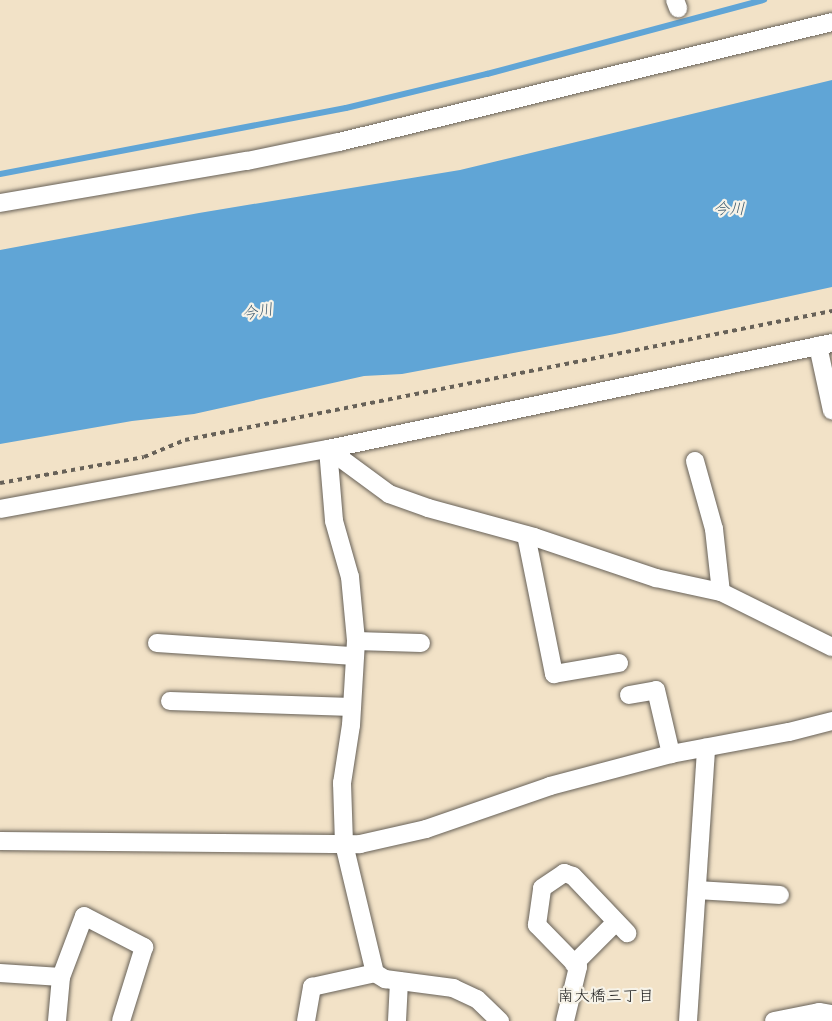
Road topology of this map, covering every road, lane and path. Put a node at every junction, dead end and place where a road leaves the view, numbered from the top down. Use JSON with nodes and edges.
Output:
{"nodes":[{"id":1,"x":832,"y":22,"type":"edge"},
{"id":2,"x":0,"y":203,"type":"edge"},
{"id":3,"x":832,"y":311,"type":"edge"},
{"id":4,"x":825,"y":344,"type":"edge"},
{"id":5,"x":832,"y":411,"type":"edge"},
{"id":6,"x":328,"y":449,"type":"junction"},
{"id":7,"x":695,"y":461,"type":"dead end"},
{"id":8,"x":0,"y":483,"type":"edge"},
{"id":9,"x":0,"y":509,"type":"edge"},
{"id":10,"x":526,"y":535,"type":"junction"},
{"id":11,"x":721,"y":592,"type":"junction"},
{"id":12,"x":157,"y":643,"type":"dead end"},
{"id":13,"x":421,"y":643,"type":"dead end"},
{"id":14,"x":832,"y":647,"type":"edge"},
{"id":15,"x":356,"y":649,"type":"junction"},
{"id":16,"x":619,"y":663,"type":"dead end"},
{"id":17,"x":629,"y":696,"type":"dead end"},
{"id":18,"x":170,"y":701,"type":"dead end"},
{"id":19,"x":352,"y":707,"type":"junction"},
{"id":20,"x":832,"y":721,"type":"edge"},
{"id":21,"x":706,"y":748,"type":"junction"},
{"id":22,"x":671,"y":754,"type":"junction"},
{"id":23,"x":0,"y":841,"type":"edge"},
{"id":24,"x":344,"y":844,"type":"junction"},
{"id":25,"x":697,"y":890,"type":"junction"},
{"id":26,"x":780,"y":895,"type":"dead end"},
{"id":27,"x":574,"y":963,"type":"junction"},
{"id":28,"x":0,"y":973,"type":"edge"},
{"id":29,"x":375,"y":973,"type":"junction"},
{"id":30,"x":61,"y":977,"type":"junction"},
{"id":31,"x":399,"y":981,"type":"junction"},
{"id":32,"x":832,"y":1014,"type":"edge"},
{"id":33,"x":799,"y":1018,"type":"edge"},
{"id":34,"x":57,"y":1021,"type":"edge"},
{"id":35,"x":121,"y":1021,"type":"edge"},
{"id":36,"x":306,"y":1021,"type":"edge"},
{"id":37,"x":397,"y":1021,"type":"edge"},
{"id":38,"x":500,"y":1021,"type":"edge"},
{"id":39,"x":565,"y":1021,"type":"edge"},
{"id":40,"x":688,"y":1021,"type":"edge"},
{"id":41,"x":774,"y":1021,"type":"edge"}],
"edges":[{"from":1,"to":2,"type":"street"},
{"from":3,"to":8,"type":"path"},
{"from":4,"to":5,"type":"street"},
{"from":4,"to":6,"type":"street"},
{"from":6,"to":9,"type":"street"},
{"from":6,"to":10,"type":"street"},
{"from":6,"to":15,"type":"street"},
{"from":7,"to":11,"type":"street"},
{"from":10,"to":11,"type":"street"},
{"from":10,"to":16,"type":"street"},
{"from":11,"to":14,"type":"street"},
{"from":12,"to":15,"type":"street"},
{"from":13,"to":15,"type":"street"},
{"from":15,"to":19,"type":"street"},
{"from":17,"to":22,"type":"street"},
{"from":18,"to":19,"type":"street"},
{"from":19,"to":24,"type":"street"},
{"from":20,"to":21,"type":"street"},
{"from":21,"to":22,"type":"street"},
{"from":21,"to":25,"type":"street"},
{"from":22,"to":24,"type":"street"},
{"from":23,"to":24,"type":"street"},
{"from":24,"to":29,"type":"street"},
{"from":25,"to":26,"type":"street"},
{"from":25,"to":40,"type":"street"},
{"from":27,"to":27,"type":"street"},
{"from":27,"to":39,"type":"street"},
{"from":28,"to":30,"type":"street"},
{"from":29,"to":31,"type":"street"},
{"from":29,"to":36,"type":"street"},
{"from":30,"to":34,"type":"street"},
{"from":30,"to":35,"type":"street"},
{"from":31,"to":37,"type":"street"},
{"from":31,"to":38,"type":"street"},
{"from":32,"to":33,"type":"street"},
{"from":33,"to":41,"type":"street"}]}
